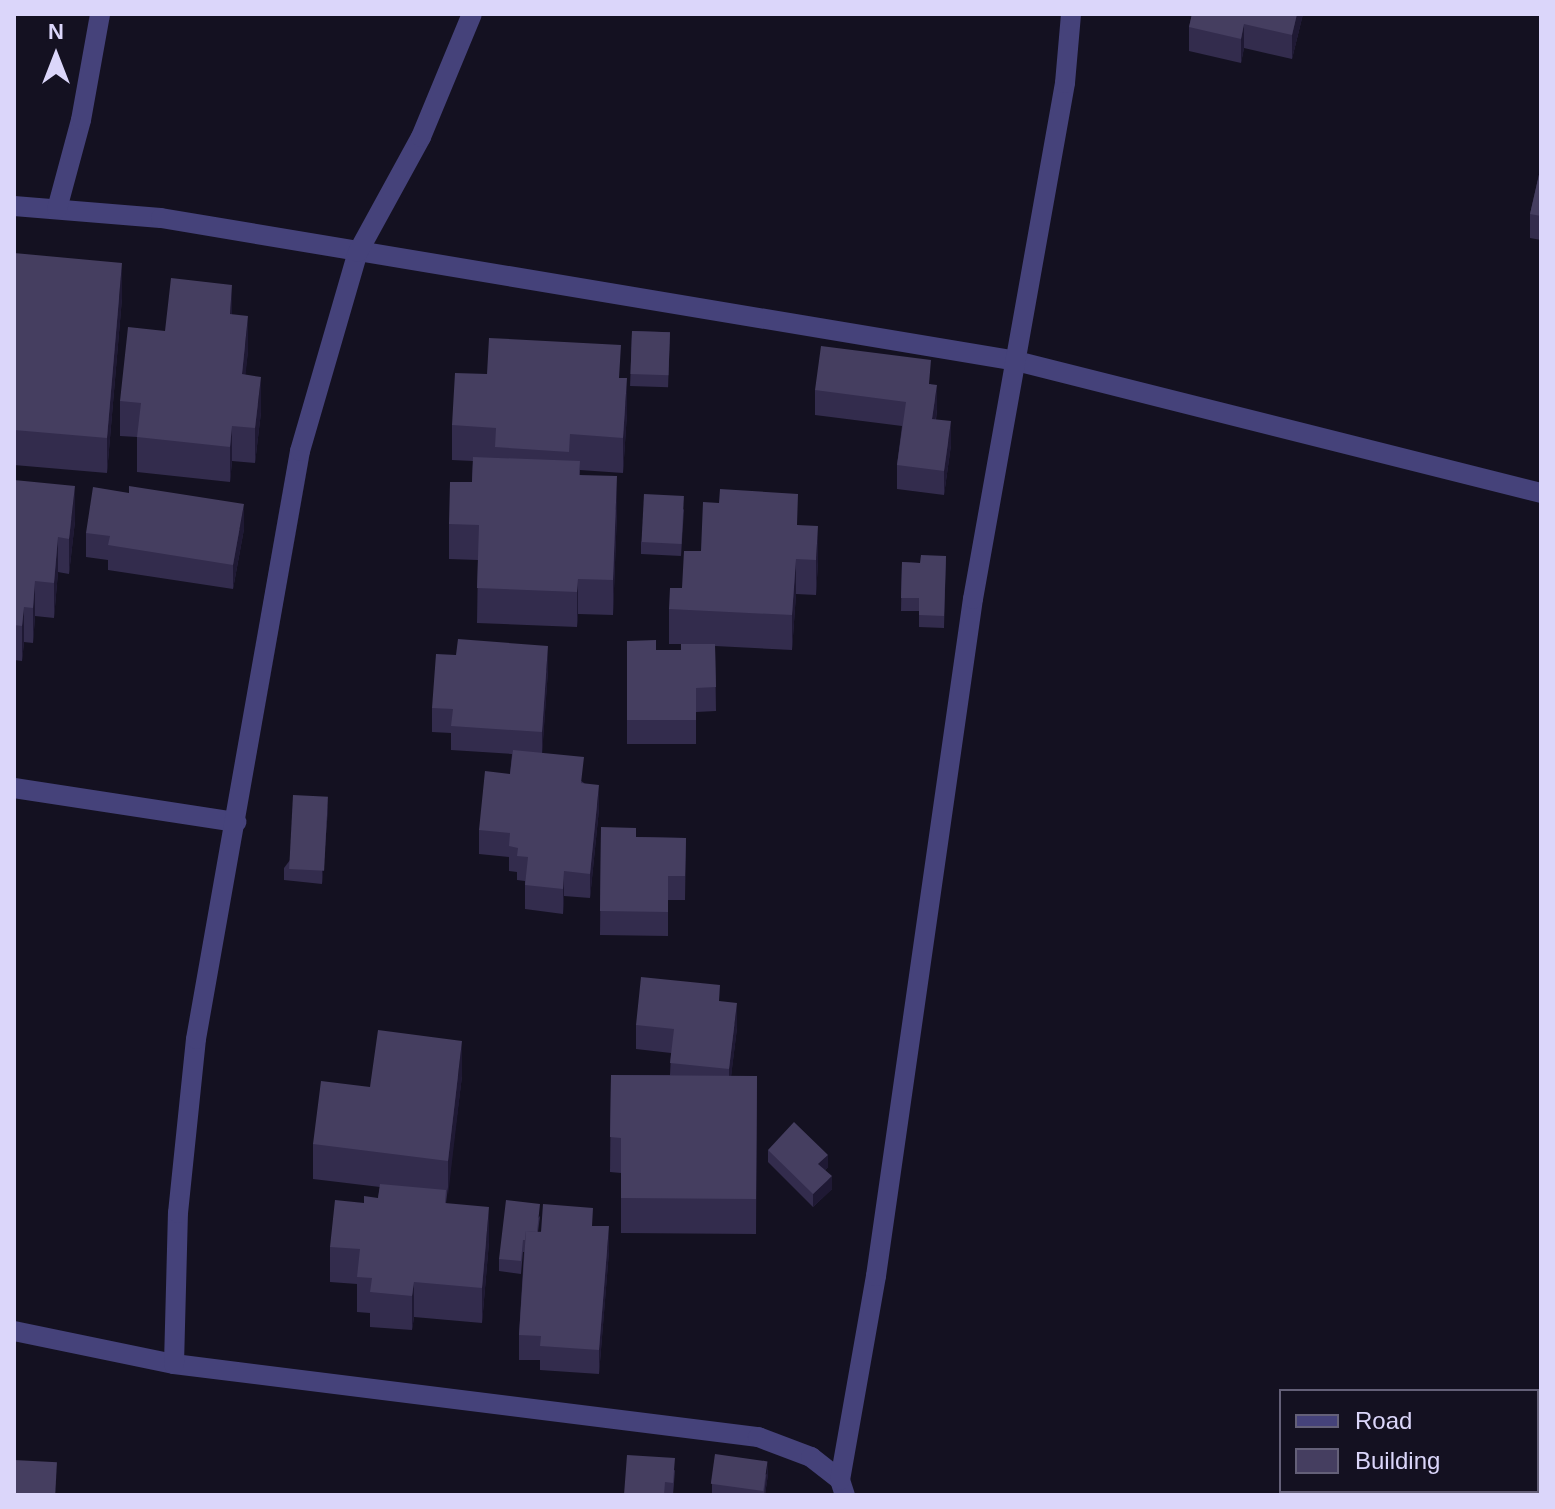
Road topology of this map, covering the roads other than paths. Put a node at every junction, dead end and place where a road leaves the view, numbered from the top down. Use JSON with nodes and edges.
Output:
{"nodes":[{"id":1,"x":100,"y":14,"type":"edge"},
{"id":2,"x":472,"y":14,"type":"edge"},
{"id":3,"x":1071,"y":14,"type":"edge"},
{"id":4,"x":14,"y":206,"type":"edge"},
{"id":5,"x":57,"y":209,"type":"junction"},
{"id":6,"x":358,"y":252,"type":"junction"},
{"id":7,"x":1016,"y":361,"type":"junction"},
{"id":8,"x":1541,"y":493,"type":"edge"},
{"id":9,"x":14,"y":788,"type":"edge"},
{"id":10,"x":236,"y":822,"type":"junction"},
{"id":11,"x":14,"y":1331,"type":"edge"},
{"id":12,"x":174,"y":1364,"type":"junction"},
{"id":13,"x":842,"y":1487,"type":"edge"}],
"edges":[{"from":1,"to":5,"type":"street"},
{"from":2,"to":6,"type":"street"},
{"from":3,"to":7,"type":"street"},
{"from":4,"to":5,"type":"street"},
{"from":5,"to":6,"type":"street"},
{"from":6,"to":7,"type":"street"},
{"from":6,"to":10,"type":"street"},
{"from":7,"to":8,"type":"street"},
{"from":7,"to":13,"type":"street"},
{"from":9,"to":10,"type":"street"},
{"from":10,"to":12,"type":"street"},
{"from":11,"to":12,"type":"street"},
{"from":12,"to":13,"type":"street"}]}
